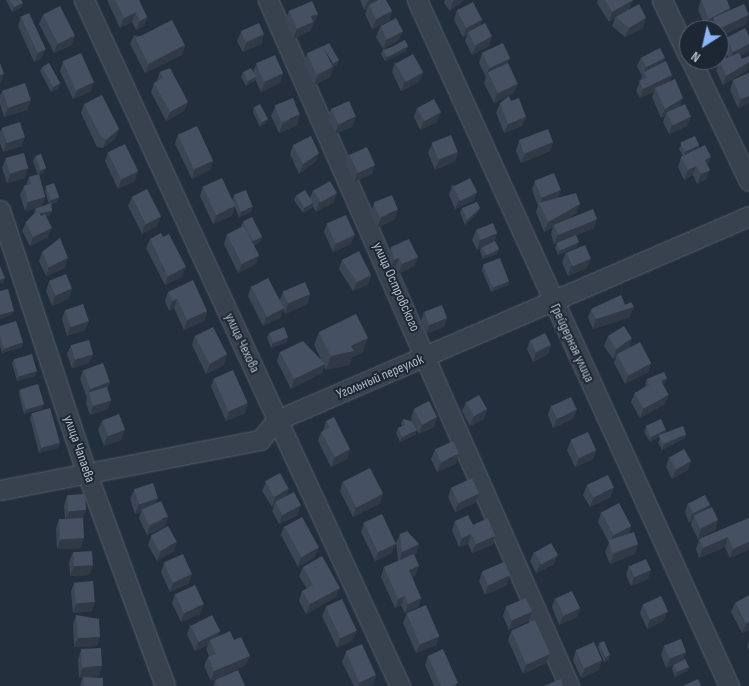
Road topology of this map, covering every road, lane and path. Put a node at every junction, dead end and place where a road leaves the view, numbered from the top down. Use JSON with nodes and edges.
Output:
{"nodes":[{"id":1,"x":84,"y":0,"type":"edge"},
{"id":2,"x":268,"y":0,"type":"edge"},
{"id":3,"x":417,"y":0,"type":"edge"},
{"id":4,"x":662,"y":0,"type":"edge"},
{"id":5,"x":679,"y":35,"type":"edge"},
{"id":6,"x":696,"y":70,"type":"edge"},
{"id":7,"x":749,"y":181,"type":"edge"},
{"id":8,"x":0,"y":210,"type":"edge"},
{"id":9,"x":749,"y":216,"type":"edge"},
{"id":10,"x":554,"y":302,"type":"junction"},
{"id":11,"x":427,"y":358,"type":"junction"},
{"id":12,"x":278,"y":420,"type":"junction"},
{"id":13,"x":86,"y":470,"type":"junction"},
{"id":14,"x":0,"y":490,"type":"edge"},
{"id":15,"x":165,"y":686,"type":"edge"},
{"id":16,"x":400,"y":686,"type":"edge"},
{"id":17,"x":569,"y":686,"type":"edge"},
{"id":18,"x":729,"y":686,"type":"edge"}],
"edges":[{"from":1,"to":12,"type":"street","name":"улица Чехова"},
{"from":2,"to":11,"type":"street","name":"улица Островского"},
{"from":3,"to":10,"type":"street","name":"Грейдерная улица"},
{"from":4,"to":5,"type":"street"},
{"from":6,"to":7,"type":"street"},
{"from":8,"to":13,"type":"street","name":"улица Чапаева"},
{"from":9,"to":10,"type":"street","name":"Угольный переулок"},
{"from":10,"to":11,"type":"street","name":"Угольный переулок"},
{"from":10,"to":18,"type":"street","name":"Грейдерная улица"},
{"from":11,"to":12,"type":"street","name":"Угольный переулок"},
{"from":11,"to":17,"type":"street","name":"улица Островского"},
{"from":12,"to":13,"type":"street","name":"Угольный переулок"},
{"from":12,"to":16,"type":"street","name":"улица Чехова"},
{"from":13,"to":14,"type":"street","name":"Угольный переулок"},
{"from":13,"to":15,"type":"street","name":"улица Чапаева"}]}
